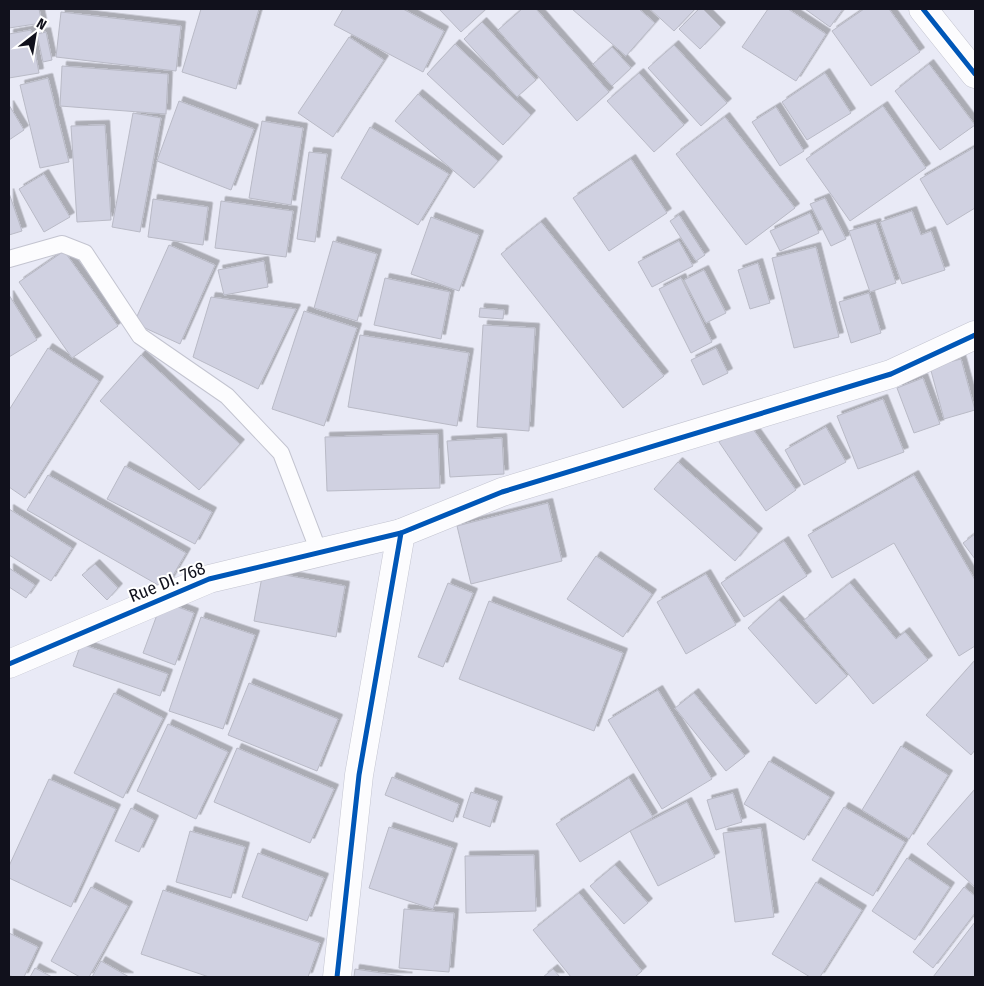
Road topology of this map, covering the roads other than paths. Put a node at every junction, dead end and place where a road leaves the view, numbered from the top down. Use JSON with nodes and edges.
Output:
{"nodes":[{"id":1,"x":922,"y":9,"type":"edge"},
{"id":2,"x":975,"y":74,"type":"edge"},
{"id":3,"x":9,"y":259,"type":"edge"},
{"id":4,"x":975,"y":335,"type":"edge"},
{"id":5,"x":401,"y":533,"type":"junction"},
{"id":6,"x":319,"y":552,"type":"junction"},
{"id":7,"x":9,"y":664,"type":"edge"},
{"id":8,"x":337,"y":977,"type":"edge"}],
"edges":[{"from":1,"to":2,"type":"street"},
{"from":3,"to":6,"type":"lane"},
{"from":4,"to":5,"type":"street","name":"Rue DI. 768"},
{"from":5,"to":6,"type":"street","name":"Rue DI. 768"},
{"from":5,"to":8,"type":"street"},
{"from":6,"to":7,"type":"street","name":"Rue DI. 768"}]}
